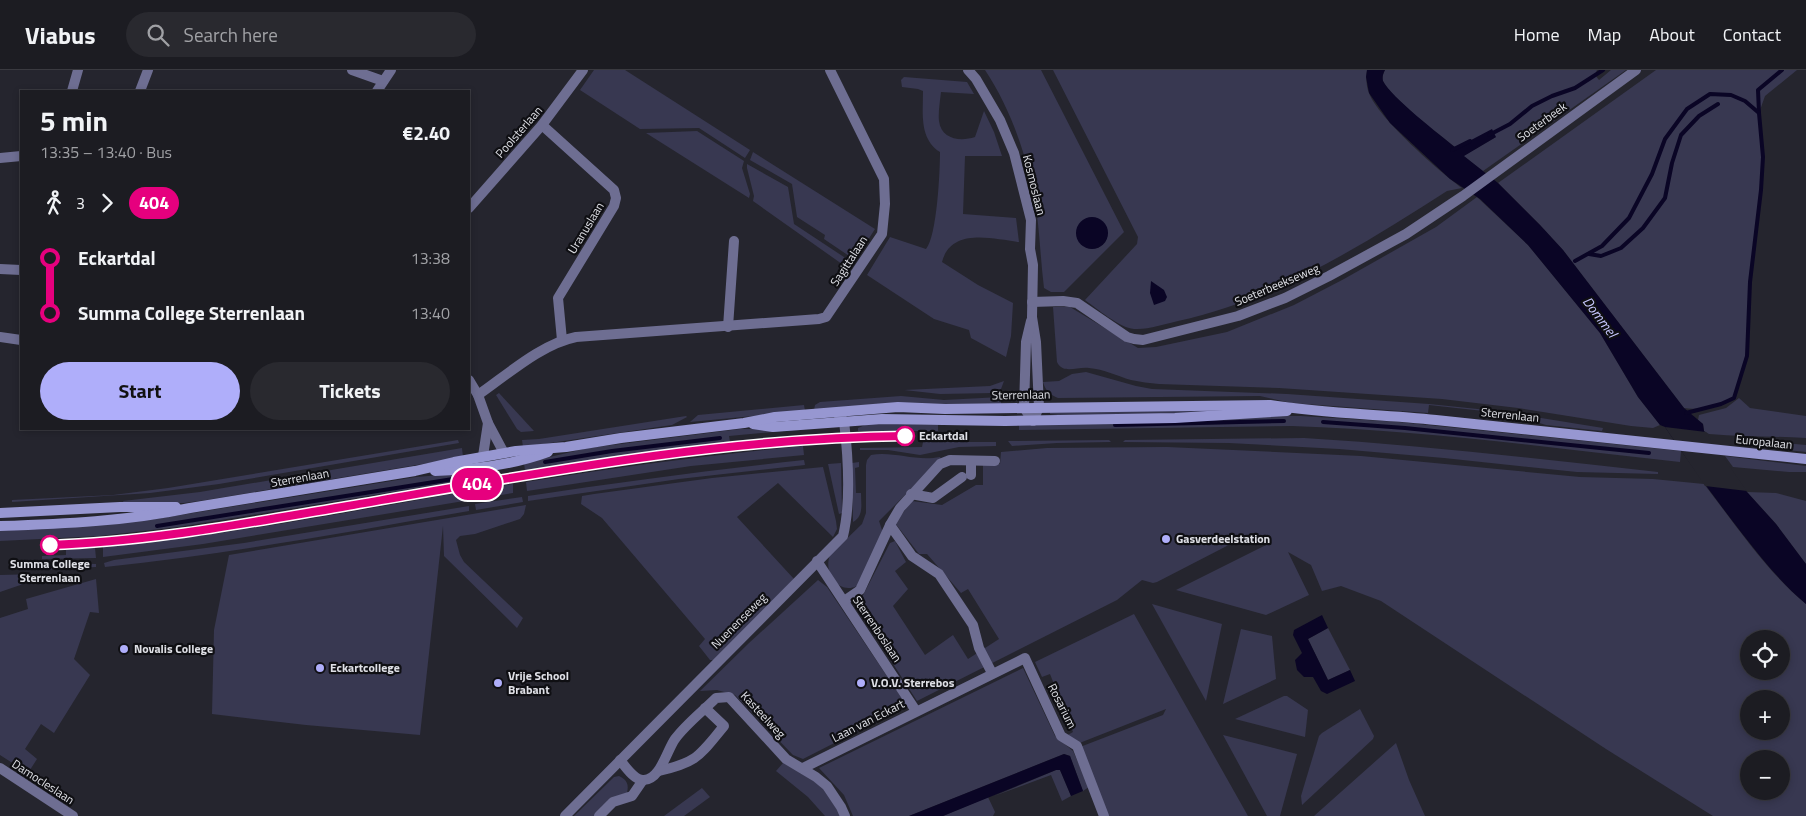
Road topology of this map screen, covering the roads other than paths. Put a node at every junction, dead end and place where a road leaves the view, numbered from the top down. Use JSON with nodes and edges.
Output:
{"nodes":[{"id":1,"x":78,"y":70,"type":"edge"},
{"id":2,"x":148,"y":70,"type":"edge"},
{"id":3,"x":352,"y":70,"type":"edge"},
{"id":4,"x":391,"y":70,"type":"edge"},
{"id":5,"x":583,"y":70,"type":"edge"},
{"id":6,"x":830,"y":70,"type":"edge"},
{"id":7,"x":968,"y":70,"type":"edge"},
{"id":8,"x":1636,"y":70,"type":"edge"},
{"id":9,"x":383,"y":81,"type":"junction"},
{"id":10,"x":72,"y":90,"type":"edge"},
{"id":11,"x":140,"y":90,"type":"edge"},
{"id":12,"x":378,"y":90,"type":"edge"},
{"id":13,"x":542,"y":125,"type":"junction"},
{"id":14,"x":20,"y":156,"type":"edge"},
{"id":15,"x":0,"y":158,"type":"edge"},
{"id":16,"x":1463,"y":196,"type":"joint"},
{"id":17,"x":470,"y":207,"type":"edge"},
{"id":18,"x":734,"y":241,"type":"dead end"},
{"id":19,"x":0,"y":269,"type":"edge"},
{"id":20,"x":20,"y":270,"type":"edge"},
{"id":21,"x":1032,"y":302,"type":"junction"},
{"id":22,"x":1032,"y":317,"type":"junction"},
{"id":23,"x":728,"y":327,"type":"junction"},
{"id":24,"x":0,"y":337,"type":"edge"},
{"id":25,"x":20,"y":340,"type":"edge"},
{"id":26,"x":562,"y":340,"type":"junction"},
{"id":27,"x":470,"y":382,"type":"edge"},
{"id":28,"x":478,"y":395,"type":"junction"},
{"id":29,"x":1039,"y":407,"type":"junction"},
{"id":30,"x":1024,"y":408,"type":"junction"},
{"id":31,"x":1298,"y":410,"type":"junction"},
{"id":32,"x":836,"y":411,"type":"junction"},
{"id":33,"x":844,"y":421,"type":"junction"},
{"id":34,"x":1033,"y":421,"type":"junction"},
{"id":35,"x":744,"y":422,"type":"junction"},
{"id":36,"x":488,"y":423,"type":"junction"},
{"id":37,"x":566,"y":446,"type":"junction"},
{"id":38,"x":1719,"y":450,"type":"joint"},
{"id":39,"x":504,"y":453,"type":"junction"},
{"id":40,"x":483,"y":456,"type":"junction"},
{"id":41,"x":1806,"y":459,"type":"edge"},
{"id":42,"x":971,"y":461,"type":"junction"},
{"id":43,"x":995,"y":461,"type":"dead end"},
{"id":44,"x":415,"y":471,"type":"junction"},
{"id":45,"x":911,"y":494,"type":"junction"},
{"id":46,"x":190,"y":508,"type":"junction"},
{"id":47,"x":0,"y":513,"type":"edge"},
{"id":48,"x":890,"y":525,"type":"junction"},
{"id":49,"x":0,"y":526,"type":"edge"},
{"id":50,"x":817,"y":561,"type":"junction"},
{"id":51,"x":844,"y":601,"type":"junction"},
{"id":52,"x":1025,"y":658,"type":"joint"},
{"id":53,"x":992,"y":673,"type":"junction"},
{"id":54,"x":705,"y":708,"type":"junction"},
{"id":55,"x":916,"y":711,"type":"junction"},
{"id":56,"x":620,"y":760,"type":"junction"},
{"id":57,"x":0,"y":768,"type":"edge"},
{"id":58,"x":803,"y":768,"type":"junction"},
{"id":59,"x":659,"y":770,"type":"junction"},
{"id":60,"x":643,"y":780,"type":"junction"},
{"id":61,"x":73,"y":816,"type":"edge"},
{"id":62,"x":565,"y":816,"type":"edge"},
{"id":63,"x":599,"y":816,"type":"edge"},
{"id":64,"x":845,"y":816,"type":"edge"},
{"id":65,"x":1104,"y":816,"type":"edge"}],
"edges":[{"from":1,"to":10,"type":"street"},
{"from":2,"to":11,"type":"street"},
{"from":3,"to":9,"type":"street"},
{"from":4,"to":9,"type":"street"},
{"from":5,"to":13,"type":"street","name":"Poolsterlaan"},
{"from":6,"to":23,"type":"street","name":"Sagittalaan"},
{"from":7,"to":21,"type":"street","name":"Kosmoslaan"},
{"from":8,"to":16,"type":"street","name":"Soeterbeek"},
{"from":9,"to":12,"type":"street"},
{"from":13,"to":17,"type":"street","name":"Poolsterlaan"},
{"from":13,"to":26,"type":"street","name":"Uranuslaan"},
{"from":14,"to":15,"type":"street"},
{"from":16,"to":21,"type":"street","name":"Soeterbeekseweg"},
{"from":18,"to":23,"type":"street"},
{"from":19,"to":20,"type":"street"},
{"from":21,"to":22,"type":"street","name":"Kosmoslaan"},
{"from":22,"to":29,"type":"street","name":"Kosmoslaan"},
{"from":22,"to":30,"type":"street","name":"Kosmoslaan"},
{"from":23,"to":26,"type":"street","name":"Sagittalaan"},
{"from":24,"to":25,"type":"street"},
{"from":26,"to":28,"type":"street","name":"Sagittalaan"},
{"from":27,"to":28,"type":"street"},
{"from":28,"to":36,"type":"street"},
{"from":29,"to":30,"type":"main road","name":"Sterrenlaan"},
{"from":29,"to":31,"type":"main road","name":"Sterrenlaan"},
{"from":29,"to":34,"type":"street","name":"Kosmoslaan"},
{"from":30,"to":32,"type":"main road","name":"Sterrenlaan"},
{"from":30,"to":34,"type":"street"},
{"from":31,"to":34,"type":"main road","name":"Sterrenlaan"},
{"from":31,"to":38,"type":"main road","name":"Sterrenlaan"},
{"from":32,"to":33,"type":"street"},
{"from":32,"to":35,"type":"main road","name":"Sterrenlaan"},
{"from":33,"to":34,"type":"main road","name":"Sterrenlaan"},
{"from":33,"to":35,"type":"main road","name":"Sterrenlaan"},
{"from":33,"to":50,"type":"street","name":"Nuenenseweg"},
{"from":35,"to":37,"type":"main road","name":"Sterrenlaan"},
{"from":36,"to":39,"type":"street"},
{"from":36,"to":40,"type":"street"},
{"from":37,"to":39,"type":"main road","name":"Sterrenlaan"},
{"from":37,"to":44,"type":"main road","name":"Sterrenlaan"},
{"from":38,"to":41,"type":"main road","name":"Europalaan"},
{"from":39,"to":40,"type":"main road","name":"Sterrenlaan"},
{"from":40,"to":44,"type":"main road","name":"Sterrenlaan"},
{"from":42,"to":43,"type":"street"},
{"from":42,"to":45,"type":"street"},
{"from":42,"to":45,"type":"street"},
{"from":44,"to":46,"type":"main road","name":"Sterrenlaan"},
{"from":45,"to":48,"type":"street"},
{"from":46,"to":47,"type":"main road","name":"Sterrenlaan"},
{"from":46,"to":49,"type":"main road","name":"Sterrenlaan"},
{"from":48,"to":51,"type":"street"},
{"from":48,"to":53,"type":"street"},
{"from":50,"to":51,"type":"street","name":"Sterrenboslaan"},
{"from":50,"to":56,"type":"street","name":"Nuenenseweg"},
{"from":51,"to":55,"type":"street","name":"Sterrenboslaan"},
{"from":52,"to":53,"type":"street","name":"Laan van Eckart"},
{"from":52,"to":65,"type":"street","name":"Rosarium"},
{"from":53,"to":55,"type":"street","name":"Laan van Eckart"},
{"from":54,"to":58,"type":"street","name":"Kasteelweg"},
{"from":54,"to":59,"type":"street","name":"Kasteelweg"},
{"from":54,"to":59,"type":"street"},
{"from":55,"to":58,"type":"street","name":"Laan van Eckart"},
{"from":56,"to":60,"type":"street"},
{"from":56,"to":62,"type":"street","name":"Nuenenseweg"},
{"from":57,"to":61,"type":"street","name":"Damocleslaan"},
{"from":58,"to":64,"type":"street","name":"Kasteelweg"},
{"from":59,"to":60,"type":"street"},
{"from":60,"to":63,"type":"street"}]}
